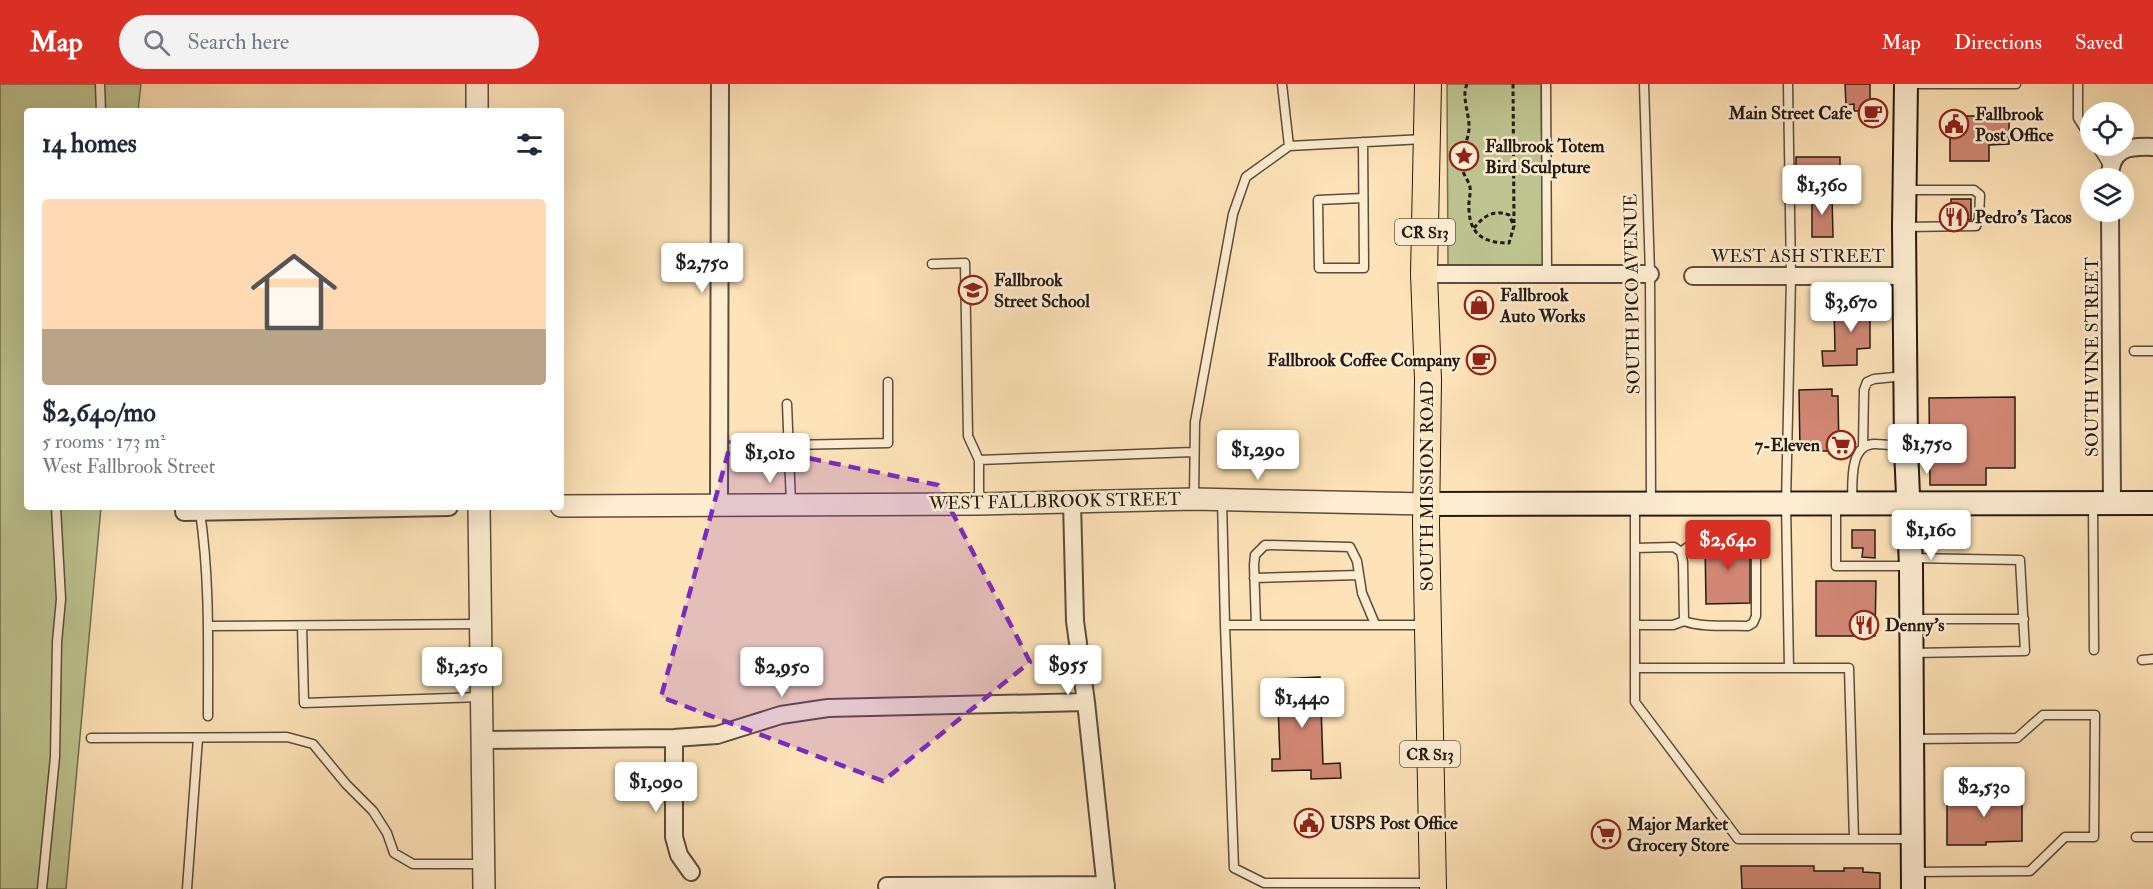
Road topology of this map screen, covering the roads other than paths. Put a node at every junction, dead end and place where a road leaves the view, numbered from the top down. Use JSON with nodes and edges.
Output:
{"nodes":[{"id":1,"x":100,"y":84,"type":"edge"},
{"id":2,"x":477,"y":84,"type":"edge"},
{"id":3,"x":720,"y":84,"type":"edge"},
{"id":4,"x":1282,"y":84,"type":"edge"},
{"id":5,"x":1428,"y":84,"type":"edge"},
{"id":6,"x":1546,"y":84,"type":"edge"},
{"id":7,"x":1644,"y":84,"type":"edge"},
{"id":8,"x":1788,"y":84,"type":"edge"},
{"id":9,"x":1906,"y":84,"type":"edge"},
{"id":10,"x":2016,"y":84,"type":"edge"},
{"id":11,"x":2078,"y":84,"type":"edge"},
{"id":12,"x":101,"y":108,"type":"edge"},
{"id":13,"x":477,"y":108,"type":"edge"},
{"id":14,"x":2080,"y":121,"type":"edge"},
{"id":15,"x":1427,"y":139,"type":"junction"},
{"id":16,"x":1363,"y":142,"type":"junction"},
{"id":17,"x":1289,"y":146,"type":"junction"},
{"id":18,"x":2153,"y":147,"type":"edge"},
{"id":19,"x":2112,"y":168,"type":"edge"},
{"id":20,"x":1903,"y":190,"type":"junction"},
{"id":21,"x":1363,"y":198,"type":"junction"},
{"id":22,"x":2110,"y":222,"type":"edge"},
{"id":23,"x":1904,"y":227,"type":"junction"},
{"id":24,"x":932,"y":264,"type":"dead end"},
{"id":25,"x":1424,"y":274,"type":"junction"},
{"id":26,"x":1547,"y":274,"type":"junction"},
{"id":27,"x":1650,"y":274,"type":"junction"},
{"id":28,"x":1693,"y":276,"type":"dead end"},
{"id":29,"x":1904,"y":276,"type":"junction"},
{"id":30,"x":1791,"y":277,"type":"junction"},
{"id":31,"x":2134,"y":351,"type":"dead end"},
{"id":32,"x":2153,"y":351,"type":"edge"},
{"id":33,"x":1905,"y":376,"type":"junction"},
{"id":34,"x":888,"y":382,"type":"dead end"},
{"id":35,"x":787,"y":404,"type":"dead end"},
{"id":36,"x":788,"y":445,"type":"junction"},
{"id":37,"x":1863,"y":447,"type":"junction"},
{"id":38,"x":1906,"y":448,"type":"junction"},
{"id":39,"x":1193,"y":452,"type":"junction"},
{"id":40,"x":979,"y":460,"type":"junction"},
{"id":41,"x":1194,"y":499,"type":"junction"},
{"id":42,"x":1222,"y":500,"type":"junction"},
{"id":43,"x":1072,"y":502,"type":"junction"},
{"id":44,"x":2102,"y":503,"type":"junction"},
{"id":45,"x":2153,"y":503,"type":"edge"},
{"id":46,"x":719,"y":504,"type":"junction"},
{"id":47,"x":791,"y":504,"type":"junction"},
{"id":48,"x":979,"y":504,"type":"junction"},
{"id":49,"x":1426,"y":504,"type":"junction"},
{"id":50,"x":1643,"y":504,"type":"junction"},
{"id":51,"x":1786,"y":504,"type":"junction"},
{"id":52,"x":1844,"y":504,"type":"junction"},
{"id":53,"x":1909,"y":504,"type":"junction"},
{"id":54,"x":564,"y":506,"type":"edge"},
{"id":55,"x":56,"y":510,"type":"edge"},
{"id":56,"x":187,"y":510,"type":"edge"},
{"id":57,"x":480,"y":510,"type":"edge"},
{"id":58,"x":1635,"y":548,"type":"junction"},
{"id":59,"x":1681,"y":552,"type":"junction"},
{"id":60,"x":1911,"y":562,"type":"junction"},
{"id":61,"x":1359,"y":575,"type":"junction"},
{"id":62,"x":1254,"y":578,"type":"junction"},
{"id":63,"x":1911,"y":619,"type":"junction"},
{"id":64,"x":2024,"y":619,"type":"junction"},
{"id":65,"x":1684,"y":621,"type":"junction"},
{"id":66,"x":480,"y":624,"type":"junction"},
{"id":67,"x":1375,"y":624,"type":"junction"},
{"id":68,"x":1225,"y":625,"type":"junction"},
{"id":69,"x":1256,"y":625,"type":"junction"},
{"id":70,"x":1428,"y":625,"type":"junction"},
{"id":71,"x":1635,"y":625,"type":"junction"},
{"id":72,"x":208,"y":626,"type":"junction"},
{"id":73,"x":302,"y":626,"type":"junction"},
{"id":74,"x":2094,"y":650,"type":"dead end"},
{"id":75,"x":1911,"y":653,"type":"junction"},
{"id":76,"x":2153,"y":659,"type":"edge"},
{"id":77,"x":2142,"y":660,"type":"dead end"},
{"id":78,"x":1635,"y":668,"type":"junction"},
{"id":79,"x":1789,"y":668,"type":"junction"},
{"id":80,"x":481,"y":697,"type":"junction"},
{"id":81,"x":1086,"y":702,"type":"junction"},
{"id":82,"x":208,"y":716,"type":"dead end"},
{"id":83,"x":91,"y":738,"type":"dead end"},
{"id":84,"x":198,"y":738,"type":"junction"},
{"id":85,"x":674,"y":738,"type":"junction"},
{"id":86,"x":1913,"y":739,"type":"junction"},
{"id":87,"x":482,"y":740,"type":"junction"},
{"id":88,"x":2136,"y":837,"type":"dead end"},
{"id":89,"x":2153,"y":837,"type":"edge"},
{"id":90,"x":1913,"y":838,"type":"junction"},
{"id":91,"x":1854,"y":839,"type":"junction"},
{"id":92,"x":484,"y":864,"type":"junction"},
{"id":93,"x":691,"y":872,"type":"dead end"},
{"id":94,"x":1913,"y":880,"type":"edge"},
{"id":95,"x":887,"y":886,"type":"dead end"},
{"id":96,"x":1433,"y":886,"type":"edge"},
{"id":97,"x":1106,"y":887,"type":"edge"},
{"id":98,"x":42,"y":889,"type":"edge"},
{"id":99,"x":187,"y":889,"type":"edge"},
{"id":100,"x":484,"y":889,"type":"edge"}],
"edges":[{"from":1,"to":12,"type":"lane"},
{"from":2,"to":13,"type":"street"},
{"from":3,"to":46,"type":"street"},
{"from":4,"to":17,"type":"lane"},
{"from":5,"to":15,"type":"main road","name":"SOUTH MISSION ROAD","number":"CR S13"},
{"from":6,"to":26,"type":"lane"},
{"from":7,"to":27,"type":"lane","name":"SOUTH PICO AVENUE"},
{"from":8,"to":30,"type":"lane"},
{"from":9,"to":10,"type":"lane"},
{"from":9,"to":20,"type":"main road"},
{"from":11,"to":14,"type":"lane"},
{"from":15,"to":16,"type":"lane"},
{"from":15,"to":25,"type":"main road","name":"SOUTH MISSION ROAD","number":"CR S13"},
{"from":16,"to":17,"type":"lane"},
{"from":16,"to":21,"type":"lane"},
{"from":17,"to":39,"type":"lane"},
{"from":18,"to":19,"type":"street"},
{"from":20,"to":23,"type":"main road"},
{"from":20,"to":23,"type":"lane"},
{"from":21,"to":21,"type":"lane"},
{"from":22,"to":44,"type":"street","name":"SOUTH VINE STREET"},
{"from":23,"to":29,"type":"main road"},
{"from":24,"to":40,"type":"lane"},
{"from":25,"to":26,"type":"street"},
{"from":25,"to":49,"type":"main road","name":"SOUTH MISSION ROAD","number":"CR S13"},
{"from":26,"to":27,"type":"street"},
{"from":27,"to":50,"type":"lane","name":"SOUTH PICO AVENUE"},
{"from":28,"to":30,"type":"street","name":"WEST ASH STREET"},
{"from":29,"to":30,"type":"street","name":"WEST ASH STREET"},
{"from":29,"to":33,"type":"main road"},
{"from":30,"to":51,"type":"lane"},
{"from":31,"to":32,"type":"lane"},
{"from":33,"to":37,"type":"lane"},
{"from":33,"to":38,"type":"main road"},
{"from":34,"to":36,"type":"lane"},
{"from":35,"to":36,"type":"lane"},
{"from":36,"to":47,"type":"lane"},
{"from":37,"to":38,"type":"lane"},
{"from":37,"to":52,"type":"lane"},
{"from":38,"to":53,"type":"main road"},
{"from":39,"to":40,"type":"lane"},
{"from":39,"to":41,"type":"lane"},
{"from":40,"to":48,"type":"lane"},
{"from":41,"to":42,"type":"street","name":"WEST FALLBROOK STREET"},
{"from":41,"to":43,"type":"street","name":"WEST FALLBROOK STREET"},
{"from":42,"to":49,"type":"street","name":"WEST FALLBROOK STREET"},
{"from":42,"to":68,"type":"lane"},
{"from":43,"to":48,"type":"street","name":"WEST FALLBROOK STREET"},
{"from":43,"to":81,"type":"street"},
{"from":44,"to":45,"type":"main road","name":"WEST FALLBROOK STREET"},
{"from":44,"to":53,"type":"main road","name":"WEST FALLBROOK STREET"},
{"from":44,"to":74,"type":"lane"},
{"from":46,"to":47,"type":"street","name":"WEST FALLBROOK STREET"},
{"from":46,"to":54,"type":"street","name":"WEST FALLBROOK STREET"},
{"from":47,"to":48,"type":"street","name":"WEST FALLBROOK STREET"},
{"from":49,"to":50,"type":"main road","name":"WEST FALLBROOK STREET"},
{"from":49,"to":70,"type":"main road","name":"SOUTH MISSION ROAD","number":"CR S13"},
{"from":50,"to":51,"type":"main road","name":"WEST FALLBROOK STREET"},
{"from":50,"to":58,"type":"lane","name":"SOUTH PICO AVENUE"},
{"from":51,"to":52,"type":"main road","name":"WEST FALLBROOK STREET"},
{"from":51,"to":79,"type":"lane"},
{"from":52,"to":53,"type":"main road","name":"WEST FALLBROOK STREET"},
{"from":52,"to":60,"type":"lane"},
{"from":53,"to":60,"type":"main road"},
{"from":55,"to":98,"type":"lane"},
{"from":56,"to":72,"type":"lane"},
{"from":57,"to":66,"type":"street"},
{"from":58,"to":59,"type":"lane"},
{"from":58,"to":71,"type":"lane","name":"SOUTH PICO AVENUE"},
{"from":59,"to":65,"type":"lane"},
{"from":59,"to":65,"type":"lane"},
{"from":60,"to":63,"type":"main road"},
{"from":60,"to":64,"type":"lane"},
{"from":61,"to":62,"type":"lane"},
{"from":61,"to":62,"type":"lane"},
{"from":61,"to":67,"type":"lane"},
{"from":62,"to":69,"type":"lane"},
{"from":63,"to":64,"type":"lane"},
{"from":63,"to":75,"type":"main road"},
{"from":64,"to":75,"type":"lane"},
{"from":65,"to":71,"type":"lane"},
{"from":66,"to":73,"type":"lane"},
{"from":66,"to":80,"type":"street"},
{"from":67,"to":69,"type":"lane"},
{"from":67,"to":70,"type":"lane"},
{"from":68,"to":69,"type":"lane"},
{"from":68,"to":96,"type":"lane"},
{"from":70,"to":96,"type":"main road","name":"SOUTH MISSION ROAD","number":"CR S13"},
{"from":71,"to":78,"type":"lane","name":"SOUTH PICO AVENUE"},
{"from":72,"to":73,"type":"lane"},
{"from":72,"to":82,"type":"lane"},
{"from":73,"to":80,"type":"lane"},
{"from":75,"to":86,"type":"main road"},
{"from":76,"to":77,"type":"lane"},
{"from":78,"to":79,"type":"lane"},
{"from":78,"to":91,"type":"lane","name":"SOUTH PICO AVENUE"},
{"from":79,"to":91,"type":"lane"},
{"from":80,"to":87,"type":"street"},
{"from":81,"to":85,"type":"street"},
{"from":81,"to":97,"type":"street"},
{"from":83,"to":84,"type":"lane"},
{"from":84,"to":92,"type":"lane"},
{"from":84,"to":99,"type":"lane"},
{"from":85,"to":87,"type":"street"},
{"from":85,"to":93,"type":"street"},
{"from":86,"to":90,"type":"main road"},
{"from":86,"to":94,"type":"lane"},
{"from":87,"to":92,"type":"street"},
{"from":88,"to":89,"type":"lane"},
{"from":90,"to":91,"type":"lane"},
{"from":90,"to":94,"type":"main road"},
{"from":92,"to":100,"type":"street"},
{"from":95,"to":97,"type":"street"}]}
